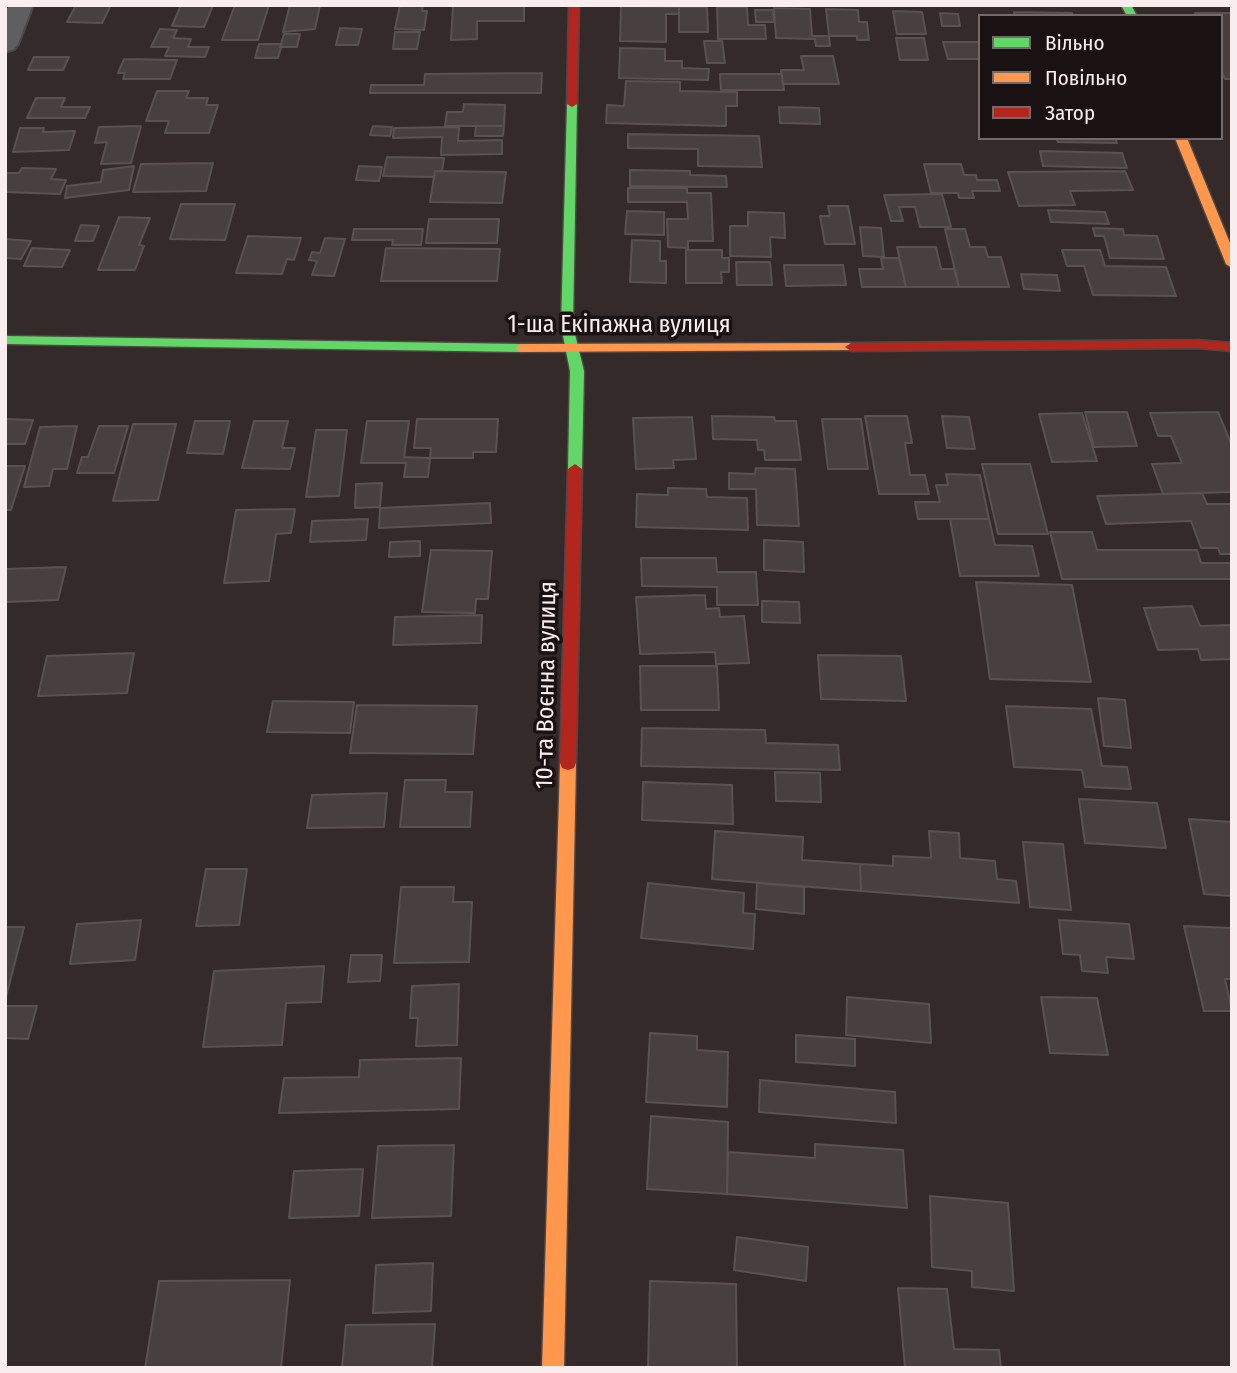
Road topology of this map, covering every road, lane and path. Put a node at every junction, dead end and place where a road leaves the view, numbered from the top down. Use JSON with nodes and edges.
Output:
{"nodes":[{"id":1,"x":21,"y":5,"type":"edge"},
{"id":2,"x":574,"y":5,"type":"edge"},
{"id":3,"x":5,"y":44,"type":"edge"},
{"id":4,"x":1182,"y":140,"type":"edge"},
{"id":5,"x":1232,"y":264,"type":"edge"},
{"id":6,"x":5,"y":340,"type":"edge"},
{"id":7,"x":1232,"y":347,"type":"edge"},
{"id":8,"x":572,"y":349,"type":"junction"},
{"id":9,"x":552,"y":1368,"type":"edge"}],
"edges":[{"from":1,"to":3,"type":"street"},
{"from":2,"to":8,"type":"street","name":"10-та Воєнна вулиця"},
{"from":4,"to":5,"type":"street"},
{"from":6,"to":8,"type":"street","name":"1-ша Екіпажна вулиця"},
{"from":7,"to":8,"type":"street","name":"1-ша Екіпажна вулиця"},
{"from":8,"to":9,"type":"street","name":"10-та Воєнна вулиця"}]}
